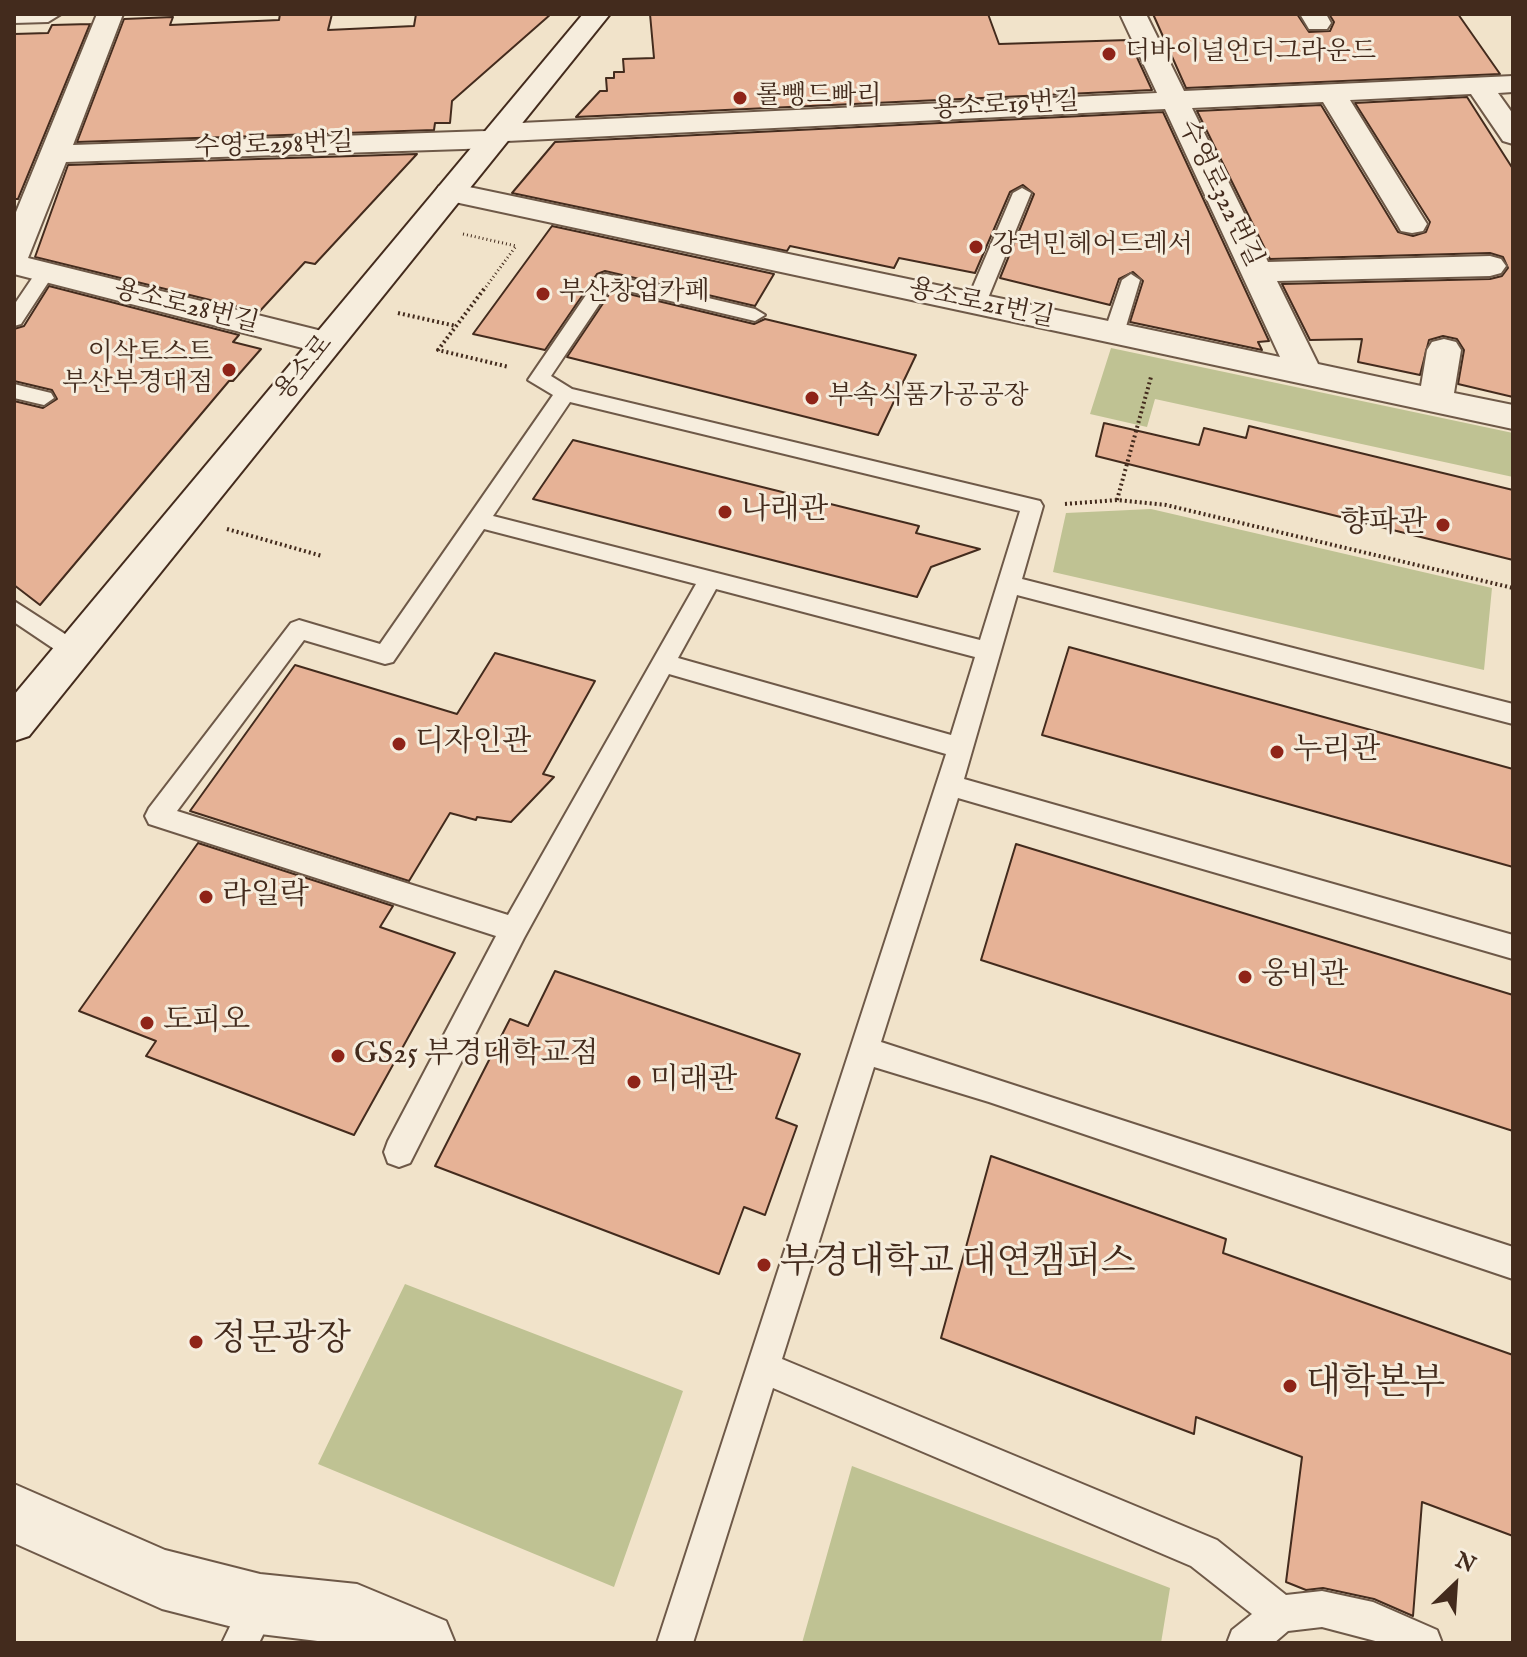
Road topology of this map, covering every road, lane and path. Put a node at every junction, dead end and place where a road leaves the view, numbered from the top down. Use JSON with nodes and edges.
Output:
{"nodes":[{"id":1,"x":48,"y":14,"type":"edge"},
{"id":2,"x":110,"y":14,"type":"edge"},
{"id":3,"x":597,"y":14,"type":"edge"},
{"id":4,"x":1133,"y":14,"type":"edge"},
{"id":5,"x":14,"y":15,"type":"edge"},
{"id":6,"x":1513,"y":84,"type":"edge"},
{"id":7,"x":1479,"y":86,"type":"junction"},
{"id":8,"x":1331,"y":92,"type":"junction"},
{"id":9,"x":1173,"y":99,"type":"junction"},
{"id":10,"x":1513,"y":135,"type":"edge"},
{"id":11,"x":496,"y":136,"type":"junction"},
{"id":12,"x":54,"y":154,"type":"junction"},
{"id":13,"x":450,"y":192,"type":"junction"},
{"id":14,"x":1022,"y":193,"type":"dead end"},
{"id":15,"x":1412,"y":224,"type":"dead end"},
{"id":16,"x":422,"y":225,"type":"junction"},
{"id":17,"x":14,"y":255,"type":"edge"},
{"id":18,"x":14,"y":264,"type":"edge"},
{"id":19,"x":1490,"y":266,"type":"dead end"},
{"id":20,"x":46,"y":272,"type":"junction"},
{"id":21,"x":1257,"y":272,"type":"junction"},
{"id":22,"x":1131,"y":280,"type":"dead end"},
{"id":23,"x":976,"y":303,"type":"junction"},
{"id":24,"x":358,"y":304,"type":"junction"},
{"id":25,"x":755,"y":315,"type":"dead end"},
{"id":26,"x":14,"y":320,"type":"edge"},
{"id":27,"x":456,"y":326,"type":"junction"},
{"id":28,"x":1114,"y":333,"type":"junction"},
{"id":29,"x":326,"y":343,"type":"junction"},
{"id":30,"x":1444,"y":350,"type":"dead end"},
{"id":31,"x":1154,"y":365,"type":"dead end"},
{"id":32,"x":1305,"y":373,"type":"junction"},
{"id":33,"x":542,"y":374,"type":"junction"},
{"id":34,"x":14,"y":391,"type":"edge"},
{"id":35,"x":565,"y":394,"type":"junction"},
{"id":36,"x":44,"y":398,"type":"dead end"},
{"id":37,"x":1436,"y":400,"type":"junction"},
{"id":38,"x":1513,"y":417,"type":"edge"},
{"id":39,"x":1117,"y":500,"type":"junction"},
{"id":40,"x":1032,"y":506,"type":"junction"},
{"id":41,"x":184,"y":517,"type":"junction"},
{"id":42,"x":479,"y":520,"type":"junction"},
{"id":43,"x":322,"y":556,"type":"dead end"},
{"id":44,"x":710,"y":579,"type":"junction"},
{"id":45,"x":1008,"y":584,"type":"junction"},
{"id":46,"x":1513,"y":588,"type":"edge"},
{"id":47,"x":14,"y":610,"type":"edge"},
{"id":48,"x":74,"y":651,"type":"junction"},
{"id":49,"x":989,"y":651,"type":"junction"},
{"id":50,"x":665,"y":664,"type":"junction"},
{"id":51,"x":1513,"y":714,"type":"edge"},
{"id":52,"x":14,"y":724,"type":"edge"},
{"id":53,"x":960,"y":748,"type":"junction"},
{"id":54,"x":949,"y":785,"type":"junction"},
{"id":55,"x":514,"y":929,"type":"junction"},
{"id":56,"x":1513,"y":947,"type":"edge"},
{"id":57,"x":863,"y":1050,"type":"junction"},
{"id":58,"x":399,"y":1152,"type":"dead end"},
{"id":59,"x":1513,"y":1263,"type":"edge"},
{"id":60,"x":762,"y":1367,"type":"junction"},
{"id":61,"x":14,"y":1513,"type":"edge"},
{"id":62,"x":1281,"y":1614,"type":"junction"},
{"id":63,"x":250,"y":1624,"type":"edge"},
{"id":64,"x":424,"y":1643,"type":"edge"},
{"id":65,"x":675,"y":1643,"type":"edge"},
{"id":66,"x":1245,"y":1643,"type":"edge"},
{"id":67,"x":1424,"y":1643,"type":"edge"}],
"edges":[{"from":1,"to":5,"type":"street"},
{"from":2,"to":12,"type":"street"},
{"from":3,"to":11,"type":"street","name":"용소로"},
{"from":4,"to":9,"type":"street","name":"수영로322번길"},
{"from":6,"to":7,"type":"street","name":"용소로19번길"},
{"from":7,"to":8,"type":"street","name":"용소로19번길"},
{"from":7,"to":10,"type":"street"},
{"from":8,"to":9,"type":"street","name":"용소로19번길"},
{"from":8,"to":15,"type":"street"},
{"from":9,"to":11,"type":"street","name":"용소로19번길"},
{"from":9,"to":21,"type":"street","name":"수영로322번길"},
{"from":11,"to":12,"type":"street","name":"수영로298번길"},
{"from":11,"to":13,"type":"street","name":"용소로"},
{"from":12,"to":17,"type":"street"},
{"from":13,"to":16,"type":"street","name":"용소로"},
{"from":13,"to":23,"type":"street","name":"용소로21번길"},
{"from":14,"to":23,"type":"lane"},
{"from":16,"to":24,"type":"street","name":"용소로"},
{"from":16,"to":27,"type":"path"},
{"from":18,"to":20,"type":"street","name":"용소로28번길"},
{"from":19,"to":21,"type":"street"},
{"from":20,"to":26,"type":"lane"},
{"from":20,"to":29,"type":"street","name":"용소로28번길"},
{"from":21,"to":32,"type":"street","name":"수영로322번길"},
{"from":22,"to":28,"type":"lane"},
{"from":23,"to":28,"type":"street","name":"용소로21번길"},
{"from":24,"to":27,"type":"path"},
{"from":24,"to":29,"type":"street","name":"용소로"},
{"from":25,"to":33,"type":"lane"},
{"from":27,"to":33,"type":"path"},
{"from":28,"to":32,"type":"street","name":"용소로21번길"},
{"from":29,"to":41,"type":"street","name":"용소로"},
{"from":30,"to":37,"type":"street"},
{"from":31,"to":39,"type":"path"},
{"from":32,"to":37,"type":"street","name":"용소로21번길"},
{"from":33,"to":35,"type":"lane"},
{"from":34,"to":36,"type":"lane"},
{"from":35,"to":40,"type":"lane"},
{"from":35,"to":42,"type":"lane"},
{"from":37,"to":38,"type":"street","name":"용소로21번길"},
{"from":39,"to":40,"type":"path"},
{"from":39,"to":46,"type":"path"},
{"from":40,"to":45,"type":"lane"},
{"from":41,"to":43,"type":"path"},
{"from":41,"to":48,"type":"street","name":"용소로"},
{"from":42,"to":44,"type":"lane"},
{"from":42,"to":55,"type":"lane"},
{"from":44,"to":49,"type":"lane"},
{"from":44,"to":50,"type":"lane"},
{"from":45,"to":49,"type":"lane"},
{"from":45,"to":51,"type":"lane"},
{"from":47,"to":48,"type":"lane"},
{"from":48,"to":52,"type":"street","name":"용소로"},
{"from":49,"to":53,"type":"lane"},
{"from":50,"to":53,"type":"lane"},
{"from":50,"to":55,"type":"lane"},
{"from":53,"to":54,"type":"lane"},
{"from":54,"to":56,"type":"lane"},
{"from":54,"to":57,"type":"lane"},
{"from":55,"to":58,"type":"lane"},
{"from":57,"to":59,"type":"lane"},
{"from":57,"to":60,"type":"lane"},
{"from":60,"to":62,"type":"lane"},
{"from":60,"to":65,"type":"lane"},
{"from":61,"to":63,"type":"street"},
{"from":62,"to":66,"type":"lane"},
{"from":62,"to":67,"type":"lane"},
{"from":63,"to":64,"type":"street"}]}
